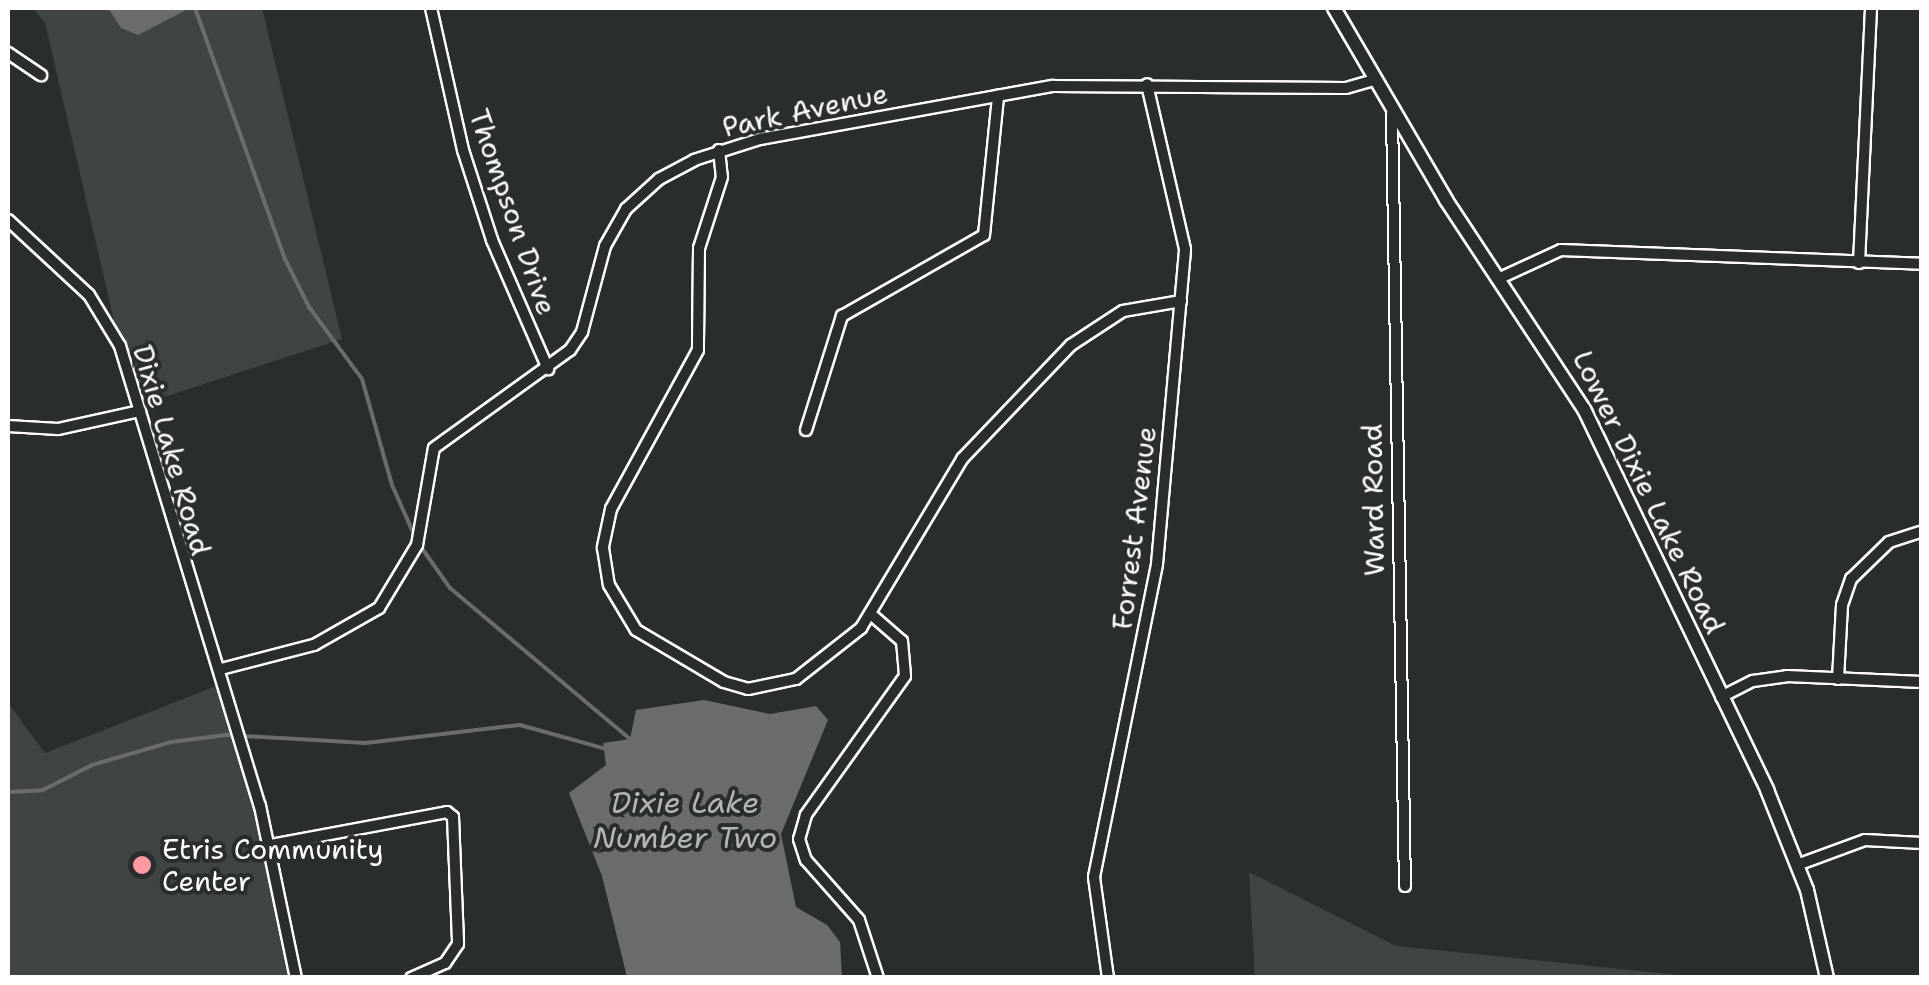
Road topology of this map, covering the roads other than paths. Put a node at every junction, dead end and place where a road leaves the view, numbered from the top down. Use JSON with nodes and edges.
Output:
{"nodes":[{"id":1,"x":431,"y":8,"type":"edge"},
{"id":2,"x":1334,"y":8,"type":"edge"},
{"id":3,"x":1871,"y":8,"type":"edge"},
{"id":4,"x":8,"y":53,"type":"edge"},
{"id":5,"x":41,"y":75,"type":"dead end"},
{"id":6,"x":1374,"y":80,"type":"junction"},
{"id":7,"x":1147,"y":84,"type":"junction"},
{"id":8,"x":998,"y":96,"type":"junction"},
{"id":9,"x":1392,"y":113,"type":"junction"},
{"id":10,"x":720,"y":150,"type":"junction"},
{"id":11,"x":8,"y":220,"type":"edge"},
{"id":12,"x":1859,"y":263,"type":"junction"},
{"id":13,"x":1922,"y":264,"type":"edge"},
{"id":14,"x":1500,"y":278,"type":"junction"},
{"id":15,"x":1181,"y":301,"type":"junction"},
{"id":16,"x":548,"y":369,"type":"junction"},
{"id":17,"x":140,"y":411,"type":"junction"},
{"id":18,"x":8,"y":426,"type":"edge"},
{"id":19,"x":806,"y":430,"type":"dead end"},
{"id":20,"x":1922,"y":531,"type":"edge"},
{"id":21,"x":873,"y":616,"type":"junction"},
{"id":22,"x":222,"y":669,"type":"junction"},
{"id":23,"x":1838,"y":678,"type":"junction"},
{"id":24,"x":1922,"y":682,"type":"edge"},
{"id":25,"x":1721,"y":697,"type":"junction"},
{"id":26,"x":1922,"y":843,"type":"edge"},
{"id":27,"x":270,"y":844,"type":"junction"},
{"id":28,"x":1797,"y":864,"type":"junction"},
{"id":29,"x":1406,"y":886,"type":"dead end"},
{"id":30,"x":296,"y":978,"type":"edge"},
{"id":31,"x":410,"y":978,"type":"edge"},
{"id":32,"x":878,"y":978,"type":"edge"},
{"id":33,"x":1108,"y":978,"type":"edge"},
{"id":34,"x":1827,"y":978,"type":"edge"}],
"edges":[{"from":1,"to":16,"type":"street","name":"Thompson Drive"},
{"from":2,"to":6,"type":"street","name":"Lower Dixie Lake Road"},
{"from":3,"to":12,"type":"street"},
{"from":4,"to":5,"type":"street"},
{"from":6,"to":7,"type":"street","name":"Park Avenue"},
{"from":6,"to":9,"type":"street","name":"Lower Dixie Lake Road"},
{"from":7,"to":8,"type":"street","name":"Park Avenue"},
{"from":7,"to":15,"type":"street","name":"Forrest Avenue"},
{"from":8,"to":10,"type":"street","name":"Park Avenue"},
{"from":8,"to":19,"type":"street"},
{"from":9,"to":14,"type":"street","name":"Lower Dixie Lake Road"},
{"from":9,"to":29,"type":"street","name":"Ward Road"},
{"from":10,"to":16,"type":"street","name":"Park Avenue"},
{"from":10,"to":21,"type":"street"},
{"from":11,"to":17,"type":"street","name":"Dixie Lake Road"},
{"from":12,"to":13,"type":"street"},
{"from":12,"to":14,"type":"street"},
{"from":14,"to":25,"type":"street","name":"Lower Dixie Lake Road"},
{"from":15,"to":21,"type":"street"},
{"from":15,"to":33,"type":"street","name":"Forrest Avenue"},
{"from":16,"to":22,"type":"street","name":"Park Avenue"},
{"from":17,"to":18,"type":"street"},
{"from":17,"to":22,"type":"street","name":"Dixie Lake Road"},
{"from":20,"to":23,"type":"street"},
{"from":21,"to":32,"type":"street"},
{"from":22,"to":27,"type":"street","name":"Dixie Lake Road"},
{"from":23,"to":24,"type":"street"},
{"from":23,"to":25,"type":"street"},
{"from":25,"to":28,"type":"street","name":"Lower Dixie Lake Road"},
{"from":26,"to":28,"type":"street"},
{"from":27,"to":30,"type":"street","name":"Dixie Lake Road"},
{"from":27,"to":31,"type":"street"},
{"from":28,"to":34,"type":"street","name":"Lower Dixie Lake Road"}]}
